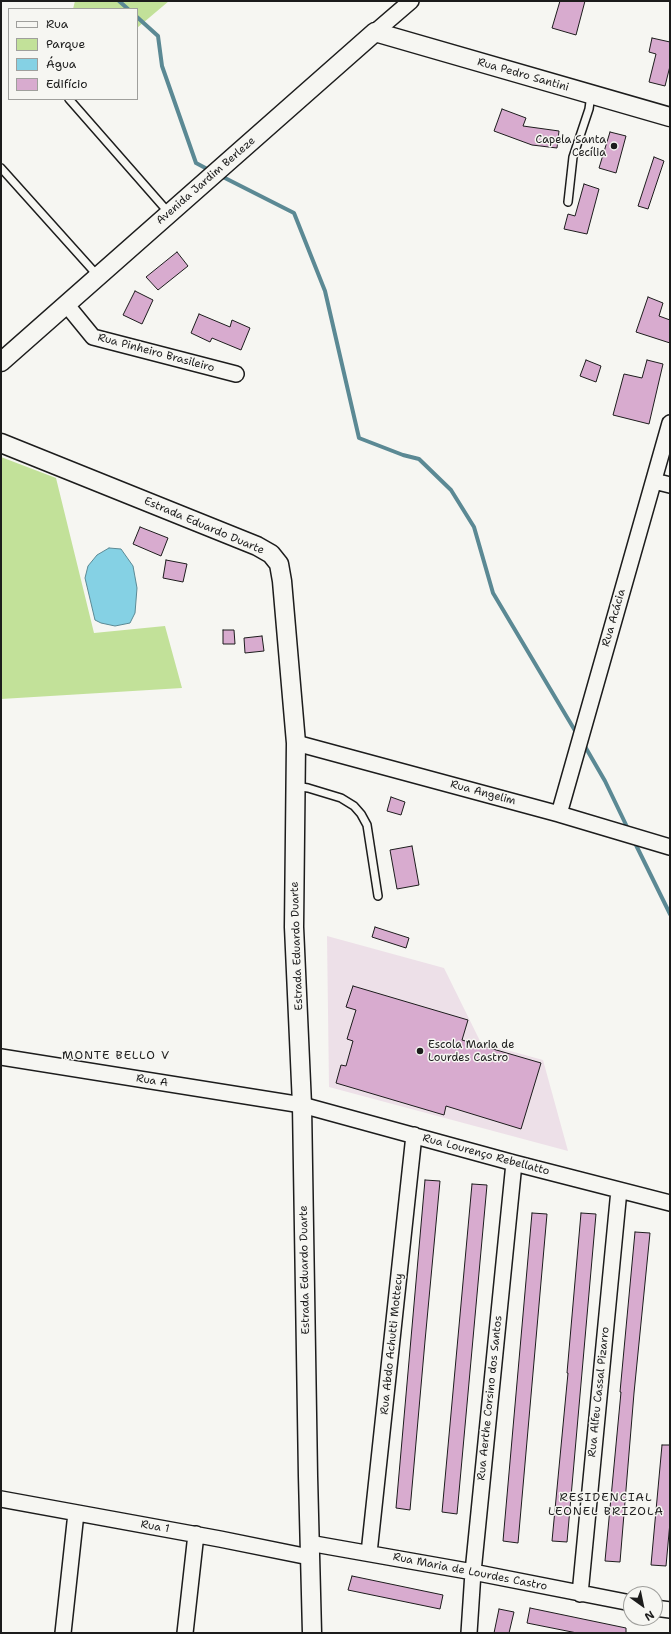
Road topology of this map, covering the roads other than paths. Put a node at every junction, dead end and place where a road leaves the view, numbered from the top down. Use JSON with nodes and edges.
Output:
{"nodes":[{"id":1,"x":411,"y":1,"type":"edge"},
{"id":2,"x":375,"y":32,"type":"junction"},
{"id":3,"x":591,"y":95,"type":"junction"},
{"id":4,"x":70,"y":100,"type":"edge"},
{"id":5,"x":670,"y":117,"type":"edge"},
{"id":6,"x":1,"y":168,"type":"edge"},
{"id":7,"x":568,"y":202,"type":"dead end"},
{"id":8,"x":169,"y":213,"type":"junction"},
{"id":9,"x":98,"y":276,"type":"junction"},
{"id":10,"x":66,"y":304,"type":"junction"},
{"id":11,"x":1,"y":362,"type":"edge"},
{"id":12,"x":236,"y":374,"type":"dead end"},
{"id":13,"x":670,"y":423,"type":"edge"},
{"id":14,"x":1,"y":444,"type":"edge"},
{"id":15,"x":654,"y":481,"type":"junction"},
{"id":16,"x":670,"y":485,"type":"edge"},
{"id":17,"x":296,"y":743,"type":"junction"},
{"id":18,"x":295,"y":786,"type":"junction"},
{"id":19,"x":559,"y":814,"type":"junction"},
{"id":20,"x":670,"y":847,"type":"edge"},
{"id":21,"x":378,"y":896,"type":"dead end"},
{"id":22,"x":1,"y":1057,"type":"edge"},
{"id":23,"x":302,"y":1106,"type":"junction"},
{"id":24,"x":414,"y":1135,"type":"junction"},
{"id":25,"x":514,"y":1163,"type":"junction"},
{"id":26,"x":619,"y":1190,"type":"junction"},
{"id":27,"x":670,"y":1203,"type":"edge"},
{"id":28,"x":1,"y":1499,"type":"edge"},
{"id":29,"x":76,"y":1513,"type":"junction"},
{"id":30,"x":196,"y":1534,"type":"junction"},
{"id":31,"x":309,"y":1550,"type":"junction"},
{"id":32,"x":369,"y":1553,"type":"junction"},
{"id":33,"x":473,"y":1572,"type":"junction"},
{"id":34,"x":580,"y":1594,"type":"junction"},
{"id":35,"x":623,"y":1602,"type":"edge"},
{"id":36,"x":63,"y":1633,"type":"edge"},
{"id":37,"x":184,"y":1633,"type":"edge"},
{"id":38,"x":312,"y":1633,"type":"edge"},
{"id":39,"x":469,"y":1633,"type":"edge"}],
"edges":[{"from":1,"to":2,"type":"street","name":"Avenida Jardim Berleze"},
{"from":2,"to":3,"type":"street","name":"Rua Pedro Santini"},
{"from":2,"to":8,"type":"street","name":"Avenida Jardim Berleze"},
{"from":3,"to":5,"type":"street","name":"Rua Pedro Santini"},
{"from":3,"to":7,"type":"lane"},
{"from":4,"to":8,"type":"lane"},
{"from":6,"to":9,"type":"lane"},
{"from":8,"to":9,"type":"street","name":"Avenida Jardim Berleze"},
{"from":9,"to":10,"type":"street","name":"Avenida Jardim Berleze"},
{"from":10,"to":11,"type":"street","name":"Avenida Jardim Berleze"},
{"from":10,"to":12,"type":"street","name":"Rua Pinheiro Brasileiro"},
{"from":13,"to":15,"type":"street","name":"Rua Acácia"},
{"from":14,"to":17,"type":"street","name":"Estrada Eduardo Duarte"},
{"from":15,"to":16,"type":"street"},
{"from":15,"to":19,"type":"street","name":"Rua Acácia"},
{"from":17,"to":18,"type":"street","name":"Estrada Eduardo Duarte"},
{"from":17,"to":19,"type":"street","name":"Rua Angelim"},
{"from":18,"to":21,"type":"lane"},
{"from":18,"to":23,"type":"street","name":"Estrada Eduardo Duarte"},
{"from":19,"to":20,"type":"street","name":"Rua Angelim"},
{"from":22,"to":23,"type":"street","name":"Rua A"},
{"from":23,"to":24,"type":"street","name":"Rua Lourenço Rebellatto"},
{"from":23,"to":31,"type":"street","name":"Estrada Eduardo Duarte"},
{"from":24,"to":25,"type":"street","name":"Rua Lourenço Rebellatto"},
{"from":24,"to":32,"type":"street","name":"Rua Abdo Achutti Mottecy"},
{"from":25,"to":26,"type":"street","name":"Rua Lourenço Rebellatto"},
{"from":25,"to":33,"type":"street","name":"Rua Aerthe Corsino dos Santos"},
{"from":26,"to":27,"type":"street","name":"Rua Lourenço Rebellatto"},
{"from":26,"to":34,"type":"street","name":"Rua Alfeu Cassal Pizarro"},
{"from":28,"to":29,"type":"street","name":"Rua 1"},
{"from":29,"to":30,"type":"street","name":"Rua 1"},
{"from":29,"to":36,"type":"street"},
{"from":30,"to":31,"type":"street","name":"Rua 1"},
{"from":30,"to":37,"type":"street"},
{"from":31,"to":32,"type":"street","name":"Rua Maria de Lourdes Castro"},
{"from":31,"to":38,"type":"street","name":"Estrada Eduardo Duarte"},
{"from":32,"to":33,"type":"street","name":"Rua Maria de Lourdes Castro"},
{"from":33,"to":34,"type":"street","name":"Rua Maria de Lourdes Castro"},
{"from":33,"to":39,"type":"street","name":"Rua Aerthe Corsino dos Santos"},
{"from":34,"to":35,"type":"street","name":"Rua Maria de Lourdes Castro"}]}
